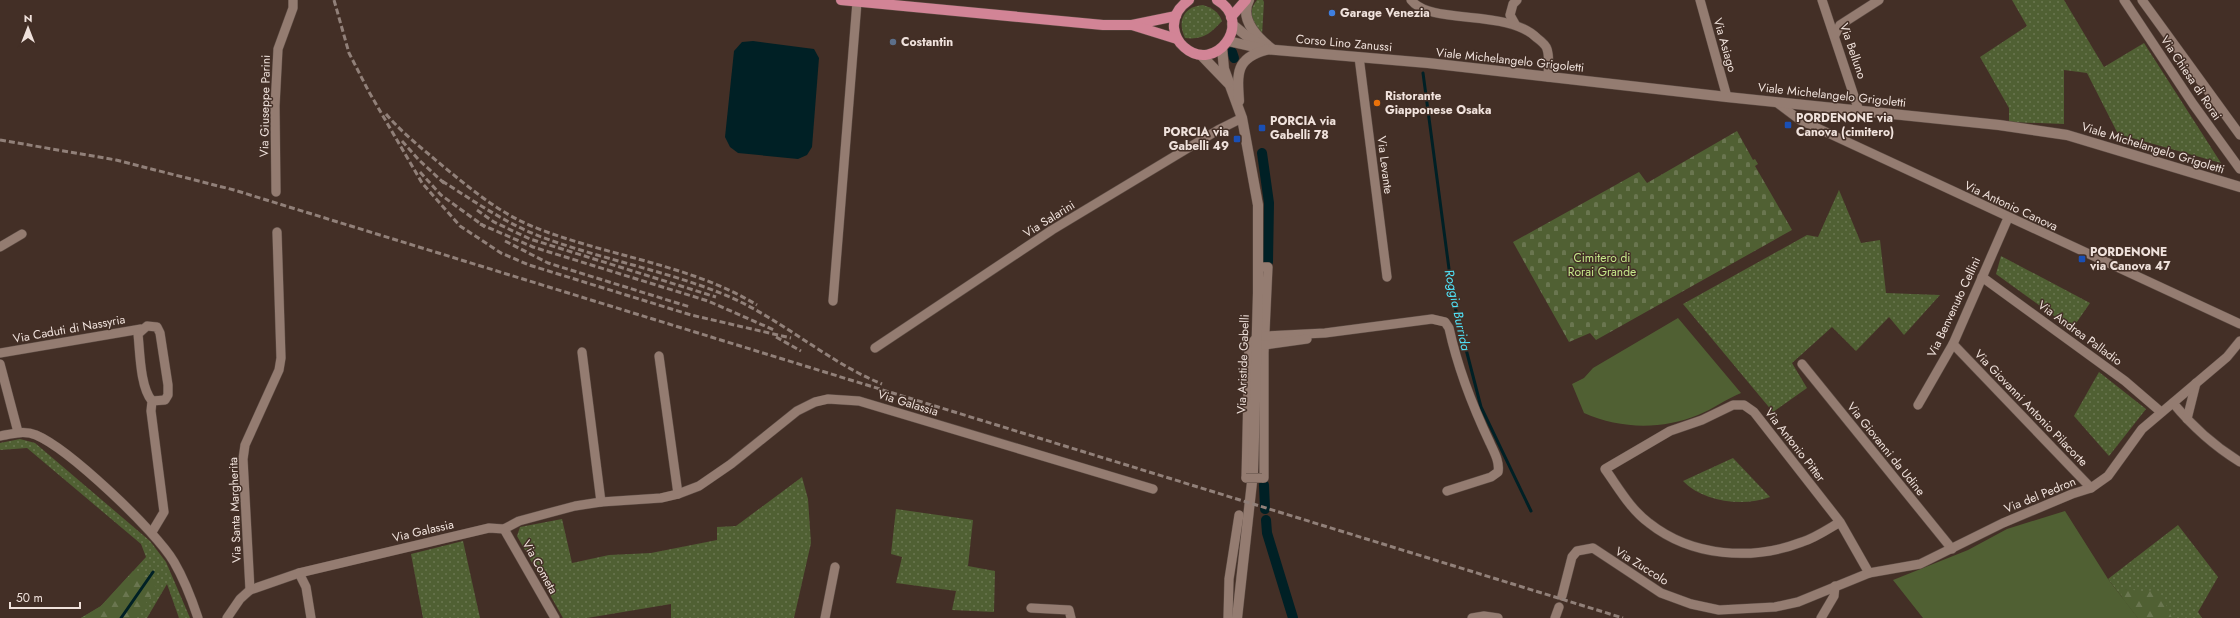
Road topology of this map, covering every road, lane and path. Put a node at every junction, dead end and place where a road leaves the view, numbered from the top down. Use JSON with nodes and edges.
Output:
{"nodes":[{"id":1,"x":293,"y":0,"type":"edge"},
{"id":2,"x":841,"y":0,"type":"edge"},
{"id":3,"x":1190,"y":0,"type":"edge"},
{"id":4,"x":1217,"y":0,"type":"edge"},
{"id":5,"x":1246,"y":0,"type":"edge"},
{"id":6,"x":1249,"y":0,"type":"edge"},
{"id":7,"x":1411,"y":0,"type":"edge"},
{"id":8,"x":1517,"y":0,"type":"edge"},
{"id":9,"x":1700,"y":0,"type":"edge"},
{"id":10,"x":1822,"y":0,"type":"edge"},
{"id":11,"x":1879,"y":0,"type":"edge"},
{"id":12,"x":2124,"y":0,"type":"edge"},
{"id":13,"x":2142,"y":0,"type":"edge"},
{"id":14,"x":857,"y":2,"type":"junction"},
{"id":15,"x":1176,"y":16,"type":"junction"},
{"id":16,"x":1232,"y":20,"type":"junction"},
{"id":17,"x":1515,"y":24,"type":"junction"},
{"id":18,"x":1132,"y":25,"type":"junction"},
{"id":19,"x":1835,"y":35,"type":"junction"},
{"id":20,"x":1177,"y":39,"type":"junction"},
{"id":21,"x":1225,"y":44,"type":"junction"},
{"id":22,"x":1272,"y":49,"type":"junction"},
{"id":23,"x":1200,"y":55,"type":"junction"},
{"id":24,"x":1359,"y":57,"type":"junction"},
{"id":25,"x":1415,"y":62,"type":"joint"},
{"id":26,"x":1548,"y":77,"type":"junction"},
{"id":27,"x":1228,"y":83,"type":"junction"},
{"id":28,"x":1727,"y":97,"type":"junction"},
{"id":29,"x":1776,"y":102,"type":"junction"},
{"id":30,"x":1859,"y":111,"type":"junction"},
{"id":31,"x":1241,"y":114,"type":"junction"},
{"id":32,"x":2240,"y":135,"type":"edge"},
{"id":33,"x":2240,"y":169,"type":"edge"},
{"id":34,"x":2240,"y":187,"type":"edge"},
{"id":35,"x":276,"y":192,"type":"dead end"},
{"id":36,"x":2008,"y":218,"type":"junction"},
{"id":37,"x":277,"y":232,"type":"dead end"},
{"id":38,"x":22,"y":234,"type":"dead end"},
{"id":39,"x":0,"y":247,"type":"edge"},
{"id":40,"x":1387,"y":277,"type":"dead end"},
{"id":41,"x":1982,"y":277,"type":"junction"},
{"id":42,"x":833,"y":301,"type":"dead end"},
{"id":43,"x":2240,"y":324,"type":"edge"},
{"id":44,"x":141,"y":329,"type":"junction"},
{"id":45,"x":1261,"y":341,"type":"junction"},
{"id":46,"x":2240,"y":341,"type":"edge"},
{"id":47,"x":1953,"y":344,"type":"junction"},
{"id":48,"x":874,"y":348,"type":"dead end"},
{"id":49,"x":582,"y":352,"type":"dead end"},
{"id":50,"x":0,"y":353,"type":"edge"},
{"id":51,"x":659,"y":356,"type":"dead end"},
{"id":52,"x":0,"y":364,"type":"edge"},
{"id":53,"x":1802,"y":364,"type":"dead end"},
{"id":54,"x":2196,"y":383,"type":"junction"},
{"id":55,"x":152,"y":401,"type":"junction"},
{"id":56,"x":2173,"y":403,"type":"junction"},
{"id":57,"x":1918,"y":405,"type":"dead end"},
{"id":58,"x":2161,"y":412,"type":"junction"},
{"id":59,"x":2187,"y":419,"type":"junction"},
{"id":60,"x":18,"y":432,"type":"junction"},
{"id":61,"x":0,"y":436,"type":"edge"},
{"id":62,"x":2240,"y":462,"type":"edge"},
{"id":63,"x":2091,"y":488,"type":"junction"},
{"id":64,"x":1153,"y":489,"type":"dead end"},
{"id":65,"x":1447,"y":491,"type":"dead end"},
{"id":66,"x":678,"y":494,"type":"junction"},
{"id":67,"x":602,"y":502,"type":"junction"},
{"id":68,"x":1239,"y":515,"type":"dead end"},
{"id":69,"x":1840,"y":522,"type":"junction"},
{"id":70,"x":504,"y":529,"type":"junction"},
{"id":71,"x":152,"y":532,"type":"junction"},
{"id":72,"x":1952,"y":549,"type":"junction"},
{"id":73,"x":834,"y":567,"type":"dead end"},
{"id":74,"x":299,"y":573,"type":"junction"},
{"id":75,"x":1869,"y":573,"type":"junction"},
{"id":76,"x":1835,"y":586,"type":"junction"},
{"id":77,"x":250,"y":590,"type":"junction"},
{"id":78,"x":1562,"y":596,"type":"dead end"},
{"id":79,"x":1559,"y":607,"type":"dead end"},
{"id":80,"x":1031,"y":608,"type":"dead end"},
{"id":81,"x":198,"y":618,"type":"edge"},
{"id":82,"x":227,"y":618,"type":"edge"},
{"id":83,"x":311,"y":618,"type":"edge"},
{"id":84,"x":555,"y":618,"type":"edge"},
{"id":85,"x":825,"y":618,"type":"edge"},
{"id":86,"x":1071,"y":618,"type":"edge"},
{"id":87,"x":1228,"y":618,"type":"edge"},
{"id":88,"x":1237,"y":618,"type":"edge"},
{"id":89,"x":1472,"y":618,"type":"edge"},
{"id":90,"x":1498,"y":618,"type":"edge"},
{"id":91,"x":1555,"y":618,"type":"edge"},
{"id":92,"x":1821,"y":618,"type":"edge"}],
"edges":[{"from":1,"to":35,"type":"street","name":"Via Giuseppe Parini"},
{"from":2,"to":14,"type":"main road"},
{"from":3,"to":15,"type":"main road"},
{"from":4,"to":16,"type":"main road"},
{"from":5,"to":16,"type":"main road"},
{"from":6,"to":22,"type":"main road"},
{"from":7,"to":17,"type":"street"},
{"from":8,"to":17,"type":"street"},
{"from":9,"to":28,"type":"street","name":"Via Asiago"},
{"from":10,"to":19,"type":"street","name":"Via Belluno"},
{"from":11,"to":19,"type":"street"},
{"from":12,"to":33,"type":"street","name":"Via Chiesa di Rorai"},
{"from":13,"to":32,"type":"street"},
{"from":14,"to":18,"type":"main road"},
{"from":14,"to":42,"type":"street"},
{"from":15,"to":18,"type":"main road"},
{"from":15,"to":20,"type":"main road"},
{"from":16,"to":21,"type":"main road"},
{"from":16,"to":22,"type":"main road","name":"Corso Lino Zanussi"},
{"from":17,"to":26,"type":"street"},
{"from":18,"to":20,"type":"main road"},
{"from":19,"to":30,"type":"street","name":"Via Belluno"},
{"from":20,"to":23,"type":"main road"},
{"from":21,"to":22,"type":"main road","name":"Corso Lino Zanussi"},
{"from":21,"to":23,"type":"main road"},
{"from":21,"to":27,"type":"main road","name":"Via Aristide Gabelli"},
{"from":22,"to":24,"type":"main road","name":"Corso Lino Zanussi"},
{"from":22,"to":31,"type":"main road","name":"Via Aristide Gabelli"},
{"from":23,"to":27,"type":"main road","name":"Via Aristide Gabelli"},
{"from":24,"to":25,"type":"main road","name":"Corso Lino Zanussi"},
{"from":24,"to":40,"type":"street","name":"Via Levante"},
{"from":25,"to":26,"type":"main road","name":"Viale Michelangelo Grigoletti"},
{"from":26,"to":28,"type":"main road","name":"Viale Michelangelo Grigoletti"},
{"from":27,"to":31,"type":"main road","name":"Via Aristide Gabelli"},
{"from":28,"to":29,"type":"main road","name":"Viale Michelangelo Grigoletti"},
{"from":29,"to":30,"type":"main road","name":"Viale Michelangelo Grigoletti"},
{"from":29,"to":36,"type":"street","name":"Via Antonio Canova"},
{"from":30,"to":34,"type":"main road","name":"Viale Michelangelo Grigoletti"},
{"from":31,"to":45,"type":"main road","name":"Via Aristide Gabelli"},
{"from":31,"to":48,"type":"street","name":"Via Salarini"},
{"from":36,"to":41,"type":"street","name":"Via Benvenuto Cellini"},
{"from":36,"to":43,"type":"street","name":"Via Antonio Canova"},
{"from":37,"to":77,"type":"street","name":"Via Santa Margherita"},
{"from":38,"to":39,"type":"street"},
{"from":41,"to":47,"type":"street","name":"Via Benvenuto Cellini"},
{"from":41,"to":58,"type":"street","name":"Via Andrea Palladio"},
{"from":44,"to":50,"type":"street","name":"Via Caduti di Nassyria"},
{"from":44,"to":55,"type":"street","name":"Via Caduti di Nassyria"},
{"from":44,"to":55,"type":"street","name":"Via Caduti di Nassyria"},
{"from":45,"to":45,"type":"street","bridge":true},
{"from":45,"to":65,"type":"street"},
{"from":45,"to":88,"type":"main road","name":"Via Aristide Gabelli"},
{"from":46,"to":54,"type":"street","name":"Via del Pedron"},
{"from":47,"to":57,"type":"street","name":"Via Benvenuto Cellini"},
{"from":47,"to":63,"type":"street","name":"Via Giovanni Antonio Pilacorte"},
{"from":49,"to":67,"type":"street"},
{"from":51,"to":66,"type":"street"},
{"from":52,"to":60,"type":"street"},
{"from":53,"to":72,"type":"street","name":"Via Giovanni da Udine"},
{"from":54,"to":56,"type":"street","name":"Via del Pedron"},
{"from":54,"to":59,"type":"street"},
{"from":55,"to":71,"type":"street","name":"Via Caduti di Nassyria"},
{"from":56,"to":58,"type":"street","name":"Via del Pedron"},
{"from":56,"to":59,"type":"street"},
{"from":58,"to":63,"type":"street","name":"Via del Pedron"},
{"from":59,"to":62,"type":"street"},
{"from":60,"to":61,"type":"street"},
{"from":60,"to":71,"type":"street"},
{"from":63,"to":72,"type":"street","name":"Via del Pedron"},
{"from":64,"to":66,"type":"street","name":"Via Galassia"},
{"from":66,"to":67,"type":"street","name":"Via Galassia"},
{"from":67,"to":70,"type":"street","name":"Via Galassia"},
{"from":68,"to":87,"type":"street"},
{"from":69,"to":69,"type":"street","name":"Via Antonio Pitter"},
{"from":69,"to":75,"type":"street","name":"Via Antonio Pitter"},
{"from":70,"to":74,"type":"street","name":"Via Galassia"},
{"from":70,"to":84,"type":"street","name":"Via Cometa"},
{"from":71,"to":81,"type":"street"},
{"from":72,"to":75,"type":"street","name":"Via del Pedron"},
{"from":73,"to":85,"type":"street"},
{"from":74,"to":77,"type":"street","name":"Via Galassia"},
{"from":74,"to":83,"type":"street"},
{"from":75,"to":76,"type":"street","name":"Via del Pedron"},
{"from":76,"to":78,"type":"street","name":"Via Zuccolo"},
{"from":76,"to":92,"type":"street"},
{"from":77,"to":82,"type":"street"},
{"from":79,"to":91,"type":"street"},
{"from":80,"to":86,"type":"street"},
{"from":89,"to":90,"type":"street"}]}
